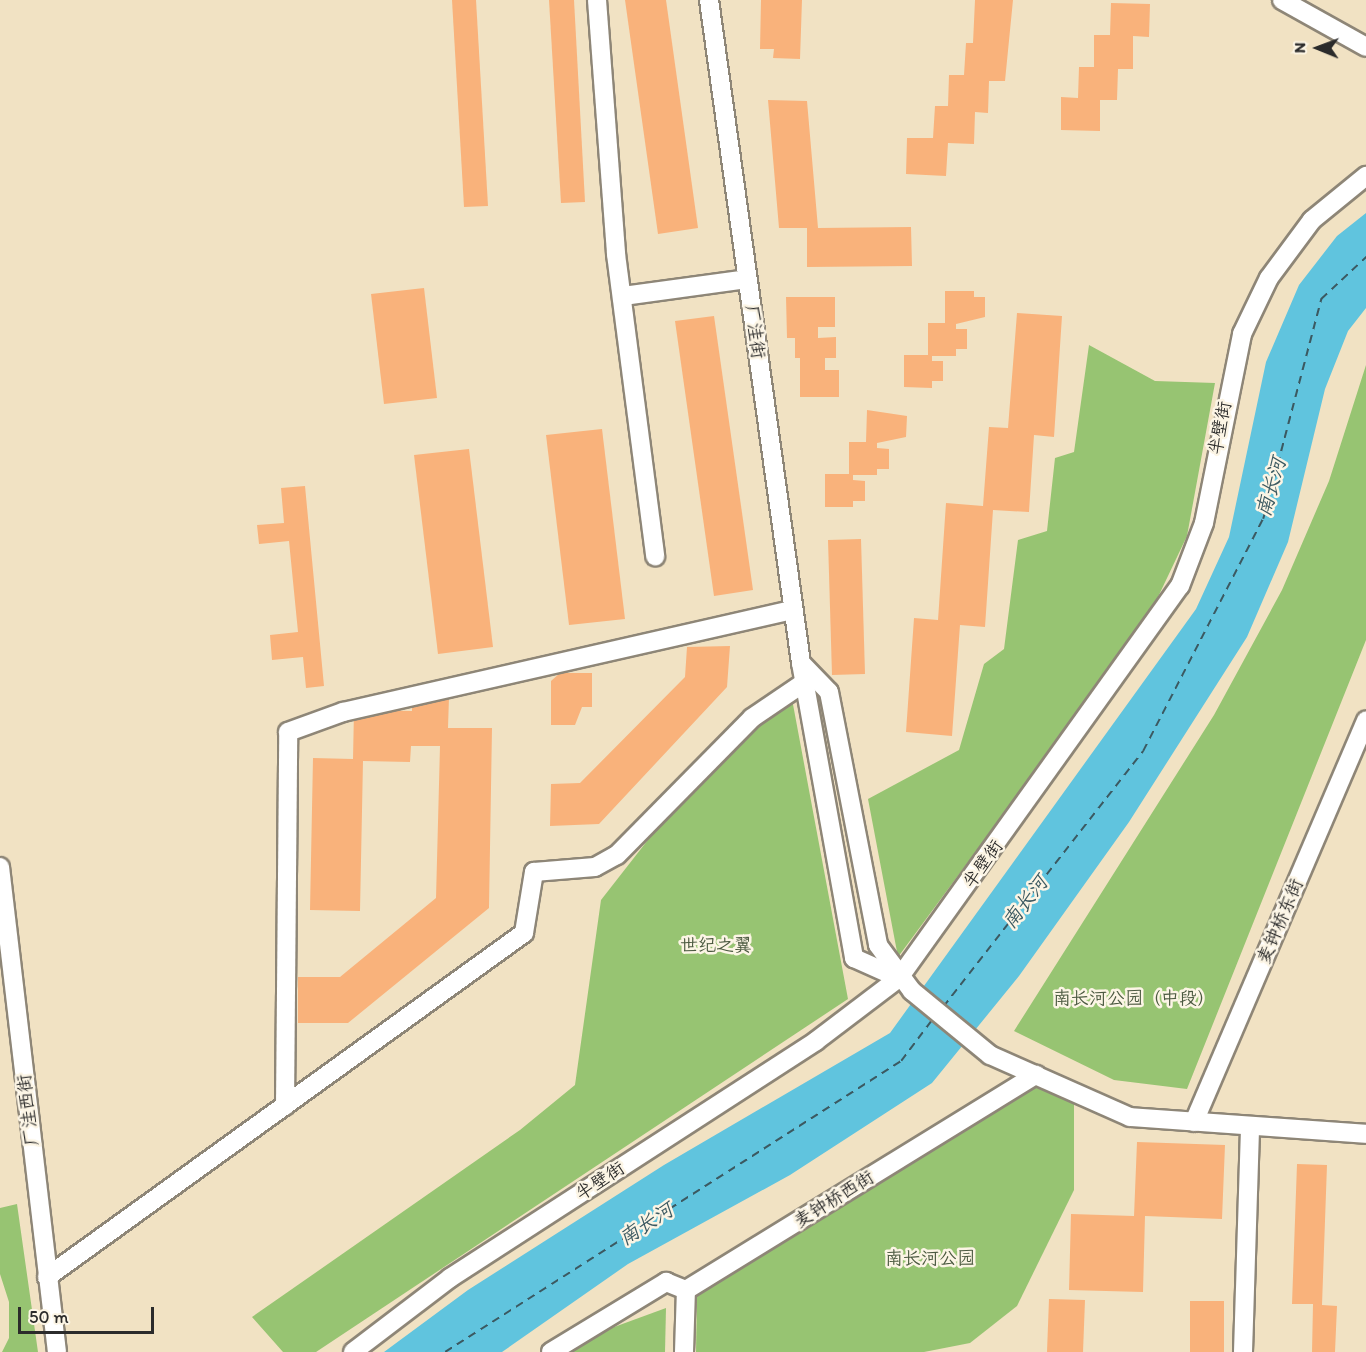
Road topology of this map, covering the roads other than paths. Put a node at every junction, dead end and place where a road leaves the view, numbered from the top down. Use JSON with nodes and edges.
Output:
{"nodes":[{"id":1,"x":597,"y":0,"type":"edge"},
{"id":2,"x":709,"y":0,"type":"edge"},
{"id":3,"x":1282,"y":0,"type":"edge"},
{"id":4,"x":1366,"y":47,"type":"edge"},
{"id":5,"x":1366,"y":176,"type":"edge"},
{"id":6,"x":747,"y":279,"type":"junction"},
{"id":7,"x":623,"y":296,"type":"junction"},
{"id":8,"x":655,"y":556,"type":"dead end"},
{"id":9,"x":793,"y":610,"type":"junction"},
{"id":10,"x":801,"y":663,"type":"junction"},
{"id":11,"x":804,"y":682,"type":"junction"},
{"id":12,"x":1366,"y":720,"type":"edge"},
{"id":13,"x":0,"y":867,"type":"edge"},
{"id":14,"x":906,"y":985,"type":"junction"},
{"id":15,"x":1036,"y":1075,"type":"junction"},
{"id":16,"x":285,"y":1106,"type":"junction"},
{"id":17,"x":1194,"y":1122,"type":"junction"},
{"id":18,"x":1250,"y":1126,"type":"junction"},
{"id":19,"x":1366,"y":1134,"type":"edge"},
{"id":20,"x":47,"y":1277,"type":"junction"},
{"id":21,"x":686,"y":1290,"type":"junction"},
{"id":22,"x":57,"y":1352,"type":"edge"},
{"id":23,"x":352,"y":1352,"type":"edge"},
{"id":24,"x":551,"y":1352,"type":"edge"},
{"id":25,"x":684,"y":1352,"type":"edge"},
{"id":26,"x":1243,"y":1352,"type":"edge"}],
"edges":[{"from":1,"to":7,"type":"street"},
{"from":2,"to":6,"type":"street","name":"厂洼街"},
{"from":3,"to":4,"type":"street"},
{"from":5,"to":14,"type":"street","name":"半壁街"},
{"from":6,"to":7,"type":"street"},
{"from":6,"to":9,"type":"street","name":"厂洼街"},
{"from":7,"to":8,"type":"street"},
{"from":9,"to":10,"type":"street","name":"厂洼街"},
{"from":9,"to":16,"type":"street"},
{"from":10,"to":11,"type":"street","name":"厂洼街"},
{"from":10,"to":14,"type":"street"},
{"from":11,"to":14,"type":"street","name":"厂洼街"},
{"from":11,"to":16,"type":"street"},
{"from":12,"to":17,"type":"street","name":"麦钟桥东街"},
{"from":13,"to":20,"type":"street","name":"厂洼西街"},
{"from":14,"to":15,"type":"street"},
{"from":14,"to":23,"type":"street","name":"半壁街"},
{"from":15,"to":17,"type":"street"},
{"from":15,"to":21,"type":"street","name":"麦钟桥西街"},
{"from":16,"to":20,"type":"street"},
{"from":17,"to":18,"type":"street"},
{"from":18,"to":19,"type":"street"},
{"from":18,"to":26,"type":"street"},
{"from":20,"to":22,"type":"street","name":"厂洼西街"},
{"from":21,"to":24,"type":"street"},
{"from":21,"to":25,"type":"street"}]}
